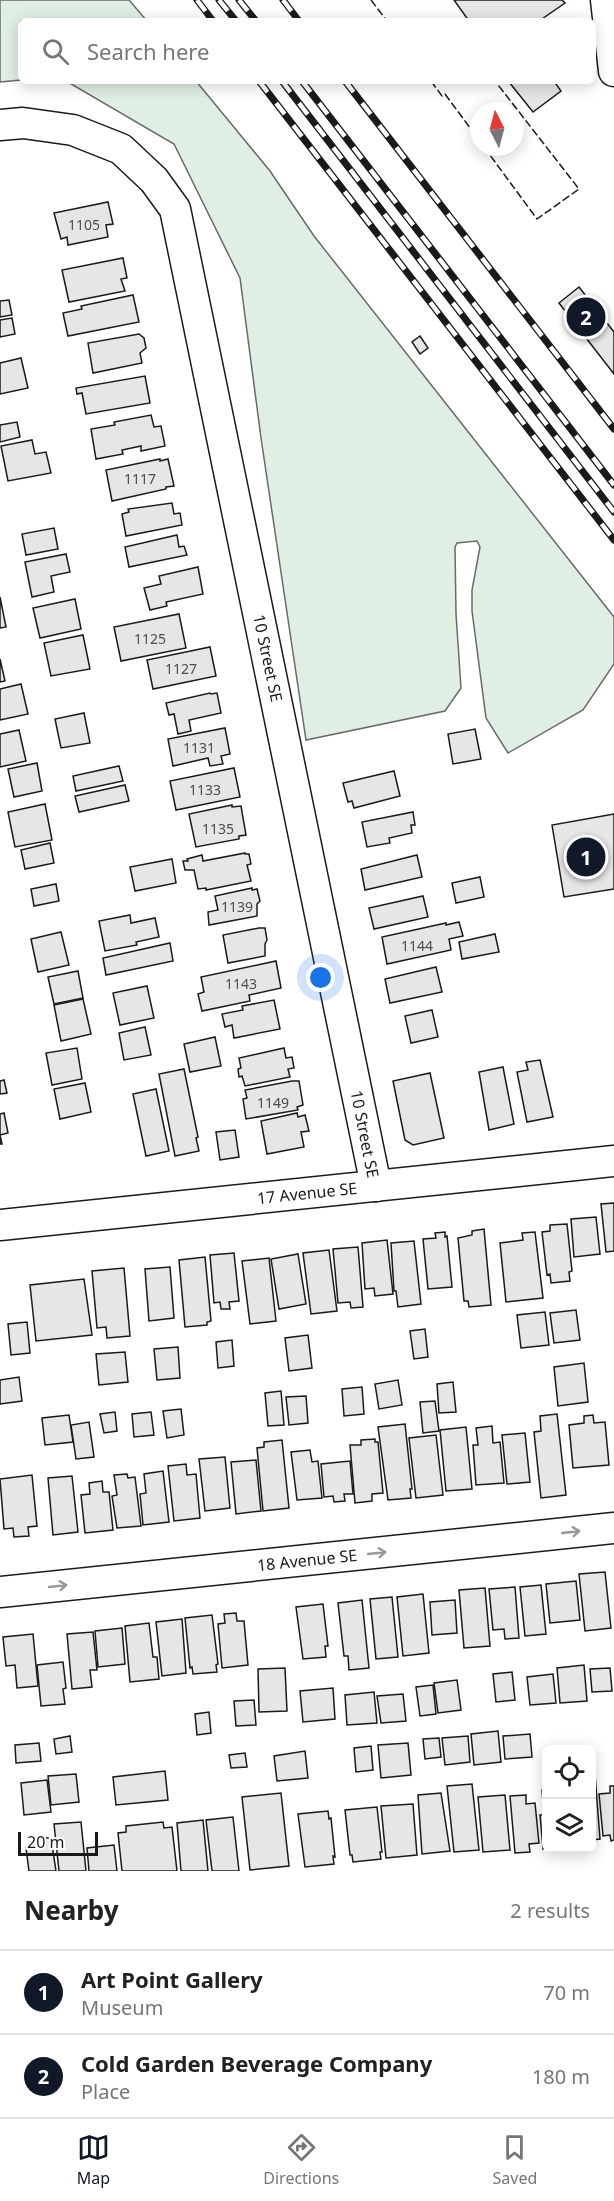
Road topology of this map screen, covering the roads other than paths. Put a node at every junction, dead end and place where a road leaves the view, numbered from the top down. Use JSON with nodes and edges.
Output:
{"nodes":[{"id":1,"x":606,"y":0,"type":"edge"},
{"id":2,"x":614,"y":71,"type":"edge"},
{"id":3,"x":0,"y":125,"type":"edge"},
{"id":4,"x":614,"y":1161,"type":"edge"},
{"id":5,"x":376,"y":1186,"type":"junction"},
{"id":6,"x":0,"y":1225,"type":"edge"},
{"id":7,"x":614,"y":1528,"type":"edge"},
{"id":8,"x":0,"y":1592,"type":"edge"}],
"edges":[{"from":1,"to":2,"type":"street"},
{"from":3,"to":5,"type":"street","name":"10 Street SE"},
{"from":4,"to":5,"type":"street","name":"17 Avenue SE"},
{"from":5,"to":6,"type":"street","name":"17 Avenue SE"},
{"from":8,"to":7,"type":"street","name":"18 Avenue SE","one_way":true}]}
